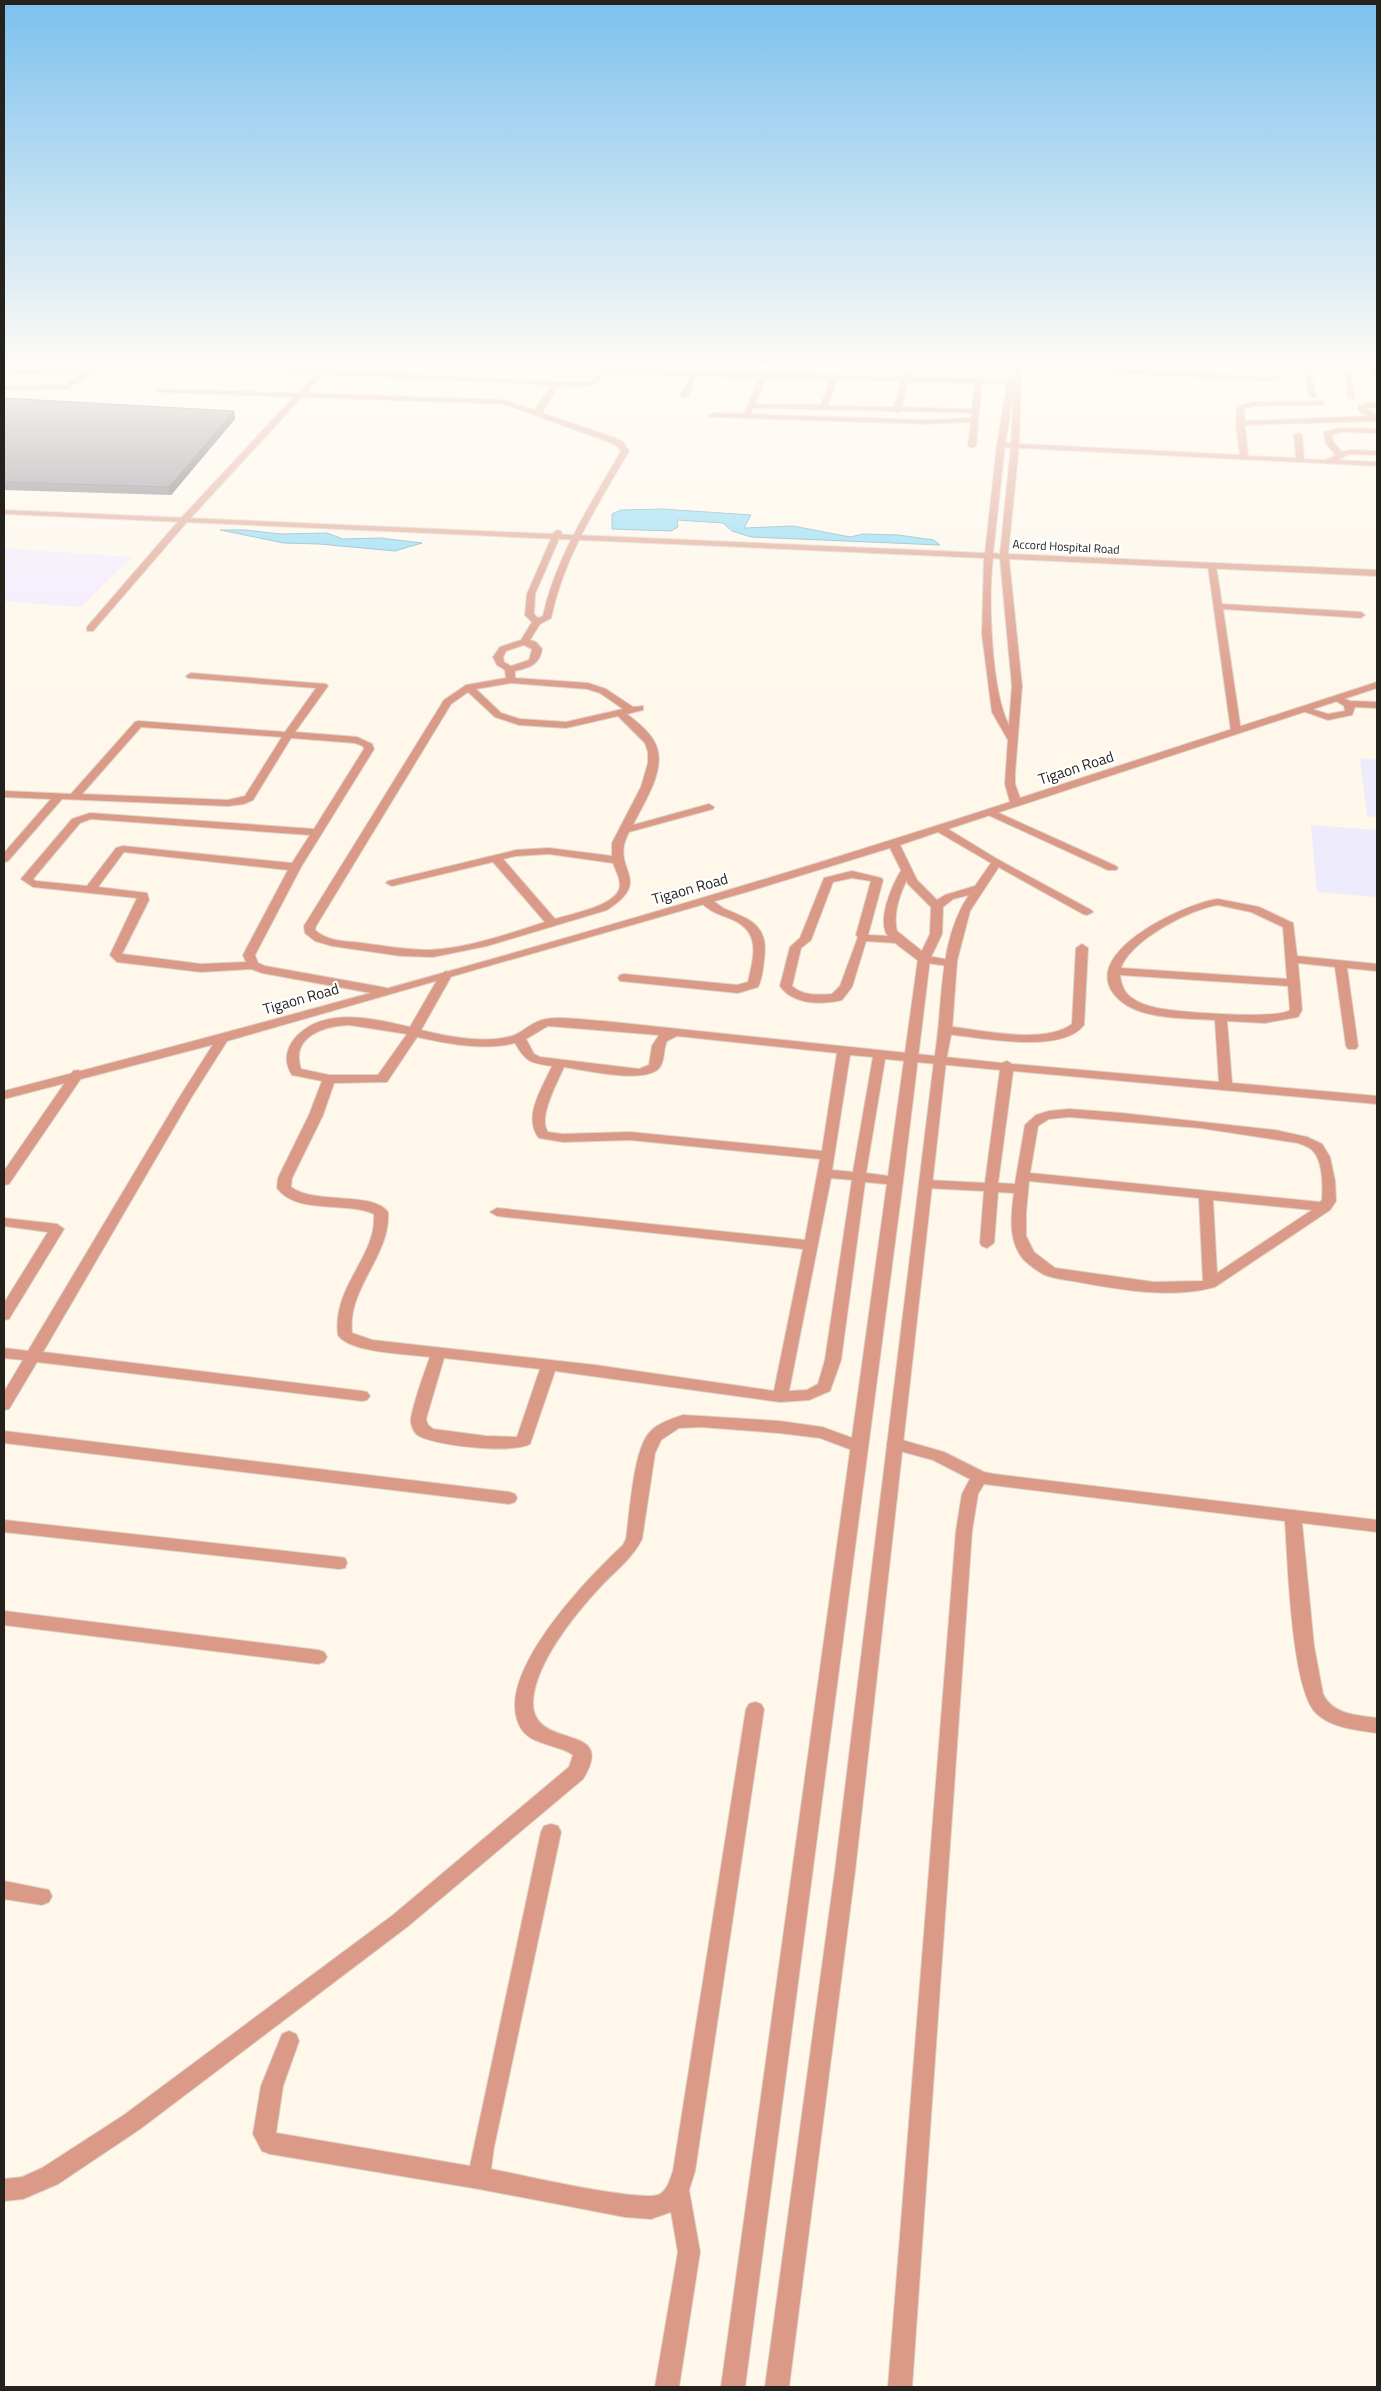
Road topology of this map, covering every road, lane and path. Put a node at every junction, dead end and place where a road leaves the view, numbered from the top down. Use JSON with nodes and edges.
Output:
{"nodes":[{"id":1,"x":222,"y":480,"type":"edge"},
{"id":2,"x":609,"y":480,"type":"edge"},
{"id":3,"x":997,"y":480,"type":"edge"},
{"id":4,"x":1012,"y":480,"type":"edge"},
{"id":5,"x":4,"y":508,"type":"edge"},
{"id":6,"x":4,"y":512,"type":"edge"},
{"id":7,"x":186,"y":518,"type":"junction"},
{"id":8,"x":558,"y":535,"type":"junction"},
{"id":9,"x":577,"y":536,"type":"junction"},
{"id":10,"x":989,"y":553,"type":"junction"},
{"id":11,"x":1004,"y":554,"type":"junction"},
{"id":12,"x":1212,"y":566,"type":"junction"},
{"id":13,"x":1377,"y":568,"type":"edge"},
{"id":14,"x":1377,"y":573,"type":"edge"},
{"id":15,"x":1218,"y":606,"type":"junction"},
{"id":16,"x":1362,"y":615,"type":"dead end"},
{"id":17,"x":537,"y":622,"type":"junction"},
{"id":18,"x":90,"y":630,"type":"dead end"},
{"id":19,"x":524,"y":642,"type":"junction"},
{"id":20,"x":510,"y":674,"type":"junction"},
{"id":21,"x":191,"y":676,"type":"dead end"},
{"id":22,"x":1377,"y":685,"type":"edge"},
{"id":23,"x":469,"y":687,"type":"junction"},
{"id":24,"x":1346,"y":704,"type":"junction"},
{"id":25,"x":1377,"y":706,"type":"edge"},
{"id":26,"x":631,"y":710,"type":"junction"},
{"id":27,"x":1305,"y":710,"type":"junction"},
{"id":28,"x":1377,"y":711,"type":"edge"},
{"id":29,"x":1236,"y":731,"type":"junction"},
{"id":30,"x":288,"y":735,"type":"junction"},
{"id":31,"x":1013,"y":741,"type":"junction"},
{"id":32,"x":4,"y":794,"type":"edge"},
{"id":33,"x":60,"y":795,"type":"junction"},
{"id":34,"x":75,"y":796,"type":"junction"},
{"id":35,"x":1016,"y":803,"type":"junction"},
{"id":36,"x":709,"y":807,"type":"dead end"},
{"id":37,"x":990,"y":812,"type":"junction"},
{"id":38,"x":939,"y":828,"type":"junction"},
{"id":39,"x":625,"y":830,"type":"junction"},
{"id":40,"x":316,"y":832,"type":"junction"},
{"id":41,"x":894,"y":843,"type":"junction"},
{"id":42,"x":495,"y":857,"type":"junction"},
{"id":43,"x":4,"y":859,"type":"edge"},
{"id":44,"x":616,"y":860,"type":"junction"},
{"id":45,"x":998,"y":862,"type":"junction"},
{"id":46,"x":295,"y":867,"type":"junction"},
{"id":47,"x":1112,"y":868,"type":"dead end"},
{"id":48,"x":906,"y":871,"type":"junction"},
{"id":49,"x":392,"y":883,"type":"dead end"},
{"id":50,"x":91,"y":889,"type":"junction"},
{"id":51,"x":977,"y":889,"type":"junction"},
{"id":52,"x":705,"y":900,"type":"junction"},
{"id":53,"x":937,"y":906,"type":"junction"},
{"id":54,"x":1087,"y":912,"type":"dead end"},
{"id":55,"x":552,"y":923,"type":"junction"},
{"id":56,"x":864,"y":938,"type":"junction"},
{"id":57,"x":898,"y":940,"type":"junction"},
{"id":58,"x":1082,"y":948,"type":"dead end"},
{"id":59,"x":924,"y":959,"type":"junction"},
{"id":60,"x":1293,"y":959,"type":"junction"},
{"id":61,"x":951,"y":964,"type":"junction"},
{"id":62,"x":1341,"y":964,"type":"junction"},
{"id":63,"x":253,"y":965,"type":"junction"},
{"id":64,"x":1377,"y":967,"type":"edge"},
{"id":65,"x":1114,"y":971,"type":"junction"},
{"id":66,"x":446,"y":975,"type":"junction"},
{"id":67,"x":624,"y":978,"type":"dead end"},
{"id":68,"x":1294,"y":983,"type":"junction"},
{"id":69,"x":382,"y":991,"type":"junction"},
{"id":70,"x":1221,"y":1016,"type":"junction"},
{"id":71,"x":946,"y":1030,"type":"junction"},
{"id":72,"x":414,"y":1032,"type":"junction"},
{"id":73,"x":669,"y":1032,"type":"junction"},
{"id":74,"x":223,"y":1038,"type":"junction"},
{"id":75,"x":519,"y":1038,"type":"junction"},
{"id":76,"x":1352,"y":1046,"type":"dead end"},
{"id":77,"x":844,"y":1050,"type":"junction"},
{"id":78,"x":880,"y":1054,"type":"junction"},
{"id":79,"x":911,"y":1058,"type":"junction"},
{"id":80,"x":940,"y":1061,"type":"junction"},
{"id":81,"x":559,"y":1064,"type":"junction"},
{"id":82,"x":1007,"y":1066,"type":"junction"},
{"id":83,"x":78,"y":1074,"type":"junction"},
{"id":84,"x":329,"y":1079,"type":"junction"},
{"id":85,"x":1226,"y":1085,"type":"junction"},
{"id":86,"x":4,"y":1095,"type":"edge"},
{"id":87,"x":1377,"y":1100,"type":"edge"},
{"id":88,"x":828,"y":1156,"type":"junction"},
{"id":89,"x":825,"y":1173,"type":"junction"},
{"id":90,"x":859,"y":1177,"type":"junction"},
{"id":91,"x":4,"y":1181,"type":"edge"},
{"id":92,"x":896,"y":1181,"type":"junction"},
{"id":93,"x":1022,"y":1182,"type":"junction"},
{"id":94,"x":926,"y":1184,"type":"junction"},
{"id":95,"x":991,"y":1187,"type":"junction"},
{"id":96,"x":1206,"y":1194,"type":"junction"},
{"id":97,"x":1325,"y":1207,"type":"junction"},
{"id":98,"x":497,"y":1212,"type":"dead end"},
{"id":99,"x":4,"y":1222,"type":"edge"},
{"id":100,"x":987,"y":1243,"type":"dead end"},
{"id":101,"x":810,"y":1245,"type":"junction"},
{"id":102,"x":1210,"y":1284,"type":"junction"},
{"id":103,"x":4,"y":1315,"type":"edge"},
{"id":104,"x":4,"y":1353,"type":"edge"},
{"id":105,"x":438,"y":1354,"type":"junction"},
{"id":106,"x":33,"y":1356,"type":"junction"},
{"id":107,"x":549,"y":1366,"type":"junction"},
{"id":108,"x":362,"y":1396,"type":"dead end"},
{"id":109,"x":780,"y":1397,"type":"junction"},
{"id":110,"x":4,"y":1405,"type":"edge"},
{"id":111,"x":4,"y":1437,"type":"edge"},
{"id":112,"x":895,"y":1444,"type":"junction"},
{"id":113,"x":860,"y":1447,"type":"junction"},
{"id":114,"x":980,"y":1477,"type":"junction"},
{"id":115,"x":509,"y":1498,"type":"dead end"},
{"id":116,"x":1293,"y":1516,"type":"junction"},
{"id":117,"x":4,"y":1526,"type":"edge"},
{"id":118,"x":1377,"y":1526,"type":"edge"},
{"id":119,"x":339,"y":1563,"type":"dead end"},
{"id":120,"x":4,"y":1618,"type":"edge"},
{"id":121,"x":318,"y":1657,"type":"dead end"},
{"id":122,"x":755,"y":1708,"type":"dead end"},
{"id":123,"x":1377,"y":1725,"type":"edge"},
{"id":124,"x":551,"y":1832,"type":"dead end"},
{"id":125,"x":4,"y":1890,"type":"edge"},
{"id":126,"x":42,"y":1896,"type":"dead end"},
{"id":127,"x":289,"y":2041,"type":"dead end"},
{"id":128,"x":479,"y":2178,"type":"junction"},
{"id":129,"x":4,"y":2190,"type":"edge"},
{"id":130,"x":678,"y":2190,"type":"junction"},
{"id":131,"x":667,"y":2387,"type":"edge"},
{"id":132,"x":732,"y":2387,"type":"edge"},
{"id":133,"x":777,"y":2387,"type":"edge"},
{"id":134,"x":900,"y":2387,"type":"edge"}],
"edges":[{"from":1,"to":7,"type":"street"},
{"from":2,"to":9,"type":"street"},
{"from":3,"to":10,"type":"street"},
{"from":4,"to":11,"type":"street"},
{"from":5,"to":7,"type":"street"},
{"from":6,"to":7,"type":"street","name":"Accord Hospital Road"},
{"from":7,"to":8,"type":"street","name":"Accord Hospital Road"},
{"from":7,"to":18,"type":"street"},
{"from":8,"to":9,"type":"street","name":"Accord Hospital Road"},
{"from":8,"to":17,"type":"street"},
{"from":9,"to":10,"type":"street","name":"Accord Hospital Road"},
{"from":9,"to":17,"type":"street"},
{"from":10,"to":11,"type":"street","name":"Accord Hospital Road"},
{"from":10,"to":31,"type":"street"},
{"from":11,"to":12,"type":"street","name":"Accord Hospital Road"},
{"from":11,"to":13,"type":"street"},
{"from":11,"to":31,"type":"street"},
{"from":12,"to":14,"type":"street","name":"Accord Hospital Road"},
{"from":12,"to":15,"type":"street"},
{"from":15,"to":16,"type":"street"},
{"from":15,"to":29,"type":"street"},
{"from":17,"to":19,"type":"street"},
{"from":19,"to":20,"type":"street"},
{"from":19,"to":20,"type":"street"},
{"from":20,"to":23,"type":"street"},
{"from":20,"to":26,"type":"street"},
{"from":21,"to":30,"type":"street"},
{"from":22,"to":24,"type":"street","name":"Tigaon Road"},
{"from":23,"to":26,"type":"street"},
{"from":23,"to":55,"type":"street"},
{"from":24,"to":25,"type":"street"},
{"from":24,"to":27,"type":"street","name":"Tigaon Road"},
{"from":24,"to":27,"type":"street"},
{"from":24,"to":28,"type":"street"},
{"from":26,"to":39,"type":"street"},
{"from":27,"to":29,"type":"street","name":"Tigaon Road"},
{"from":29,"to":35,"type":"street","name":"Tigaon Road"},
{"from":30,"to":34,"type":"street"},
{"from":30,"to":34,"type":"street"},
{"from":30,"to":40,"type":"street"},
{"from":31,"to":35,"type":"street"},
{"from":32,"to":33,"type":"street"},
{"from":33,"to":34,"type":"street"},
{"from":33,"to":43,"type":"street"},
{"from":35,"to":37,"type":"street","name":"Tigaon Road"},
{"from":36,"to":39,"type":"street"},
{"from":37,"to":38,"type":"street","name":"Tigaon Road"},
{"from":37,"to":47,"type":"street"},
{"from":38,"to":41,"type":"street","name":"Tigaon Road"},
{"from":38,"to":45,"type":"street"},
{"from":39,"to":44,"type":"street"},
{"from":40,"to":46,"type":"street"},
{"from":40,"to":50,"type":"street"},
{"from":41,"to":48,"type":"street"},
{"from":41,"to":52,"type":"street","name":"Tigaon Road"},
{"from":42,"to":44,"type":"street"},
{"from":42,"to":49,"type":"street"},
{"from":42,"to":55,"type":"street"},
{"from":44,"to":55,"type":"street"},
{"from":45,"to":51,"type":"street"},
{"from":45,"to":54,"type":"street"},
{"from":46,"to":50,"type":"street"},
{"from":46,"to":63,"type":"street"},
{"from":48,"to":53,"type":"street"},
{"from":48,"to":57,"type":"street"},
{"from":50,"to":63,"type":"street"},
{"from":51,"to":53,"type":"street"},
{"from":51,"to":61,"type":"street"},
{"from":52,"to":66,"type":"street","name":"Tigaon Road"},
{"from":52,"to":67,"type":"street"},
{"from":53,"to":59,"type":"street"},
{"from":56,"to":56,"type":"street"},
{"from":56,"to":57,"type":"street"},
{"from":57,"to":59,"type":"street"},
{"from":58,"to":71,"type":"street"},
{"from":59,"to":61,"type":"street"},
{"from":59,"to":79,"type":"street"},
{"from":60,"to":62,"type":"street"},
{"from":60,"to":65,"type":"street"},
{"from":60,"to":68,"type":"street"},
{"from":61,"to":71,"type":"street"},
{"from":62,"to":64,"type":"street"},
{"from":62,"to":76,"type":"street"},
{"from":63,"to":69,"type":"street"},
{"from":65,"to":68,"type":"street"},
{"from":65,"to":70,"type":"street"},
{"from":66,"to":69,"type":"street","name":"Tigaon Road"},
{"from":66,"to":72,"type":"street"},
{"from":68,"to":70,"type":"street"},
{"from":69,"to":74,"type":"street","name":"Tigaon Road"},
{"from":70,"to":85,"type":"street"},
{"from":71,"to":80,"type":"street"},
{"from":72,"to":75,"type":"street"},
{"from":72,"to":84,"type":"street"},
{"from":72,"to":84,"type":"street"},
{"from":73,"to":75,"type":"street"},
{"from":73,"to":77,"type":"street"},
{"from":73,"to":81,"type":"street"},
{"from":74,"to":83,"type":"street","name":"Tigaon Road"},
{"from":74,"to":106,"type":"street"},
{"from":75,"to":81,"type":"street"},
{"from":77,"to":78,"type":"street"},
{"from":77,"to":88,"type":"street"},
{"from":78,"to":79,"type":"street"},
{"from":78,"to":90,"type":"street"},
{"from":79,"to":80,"type":"street"},
{"from":79,"to":92,"type":"street"},
{"from":80,"to":82,"type":"street"},
{"from":80,"to":94,"type":"street"},
{"from":81,"to":88,"type":"street"},
{"from":82,"to":85,"type":"street"},
{"from":82,"to":95,"type":"street"},
{"from":83,"to":86,"type":"street","name":"Tigaon Road"},
{"from":83,"to":91,"type":"street"},
{"from":84,"to":105,"type":"street"},
{"from":85,"to":87,"type":"street"},
{"from":88,"to":89,"type":"street"},
{"from":89,"to":90,"type":"street"},
{"from":89,"to":101,"type":"street"},
{"from":90,"to":92,"type":"street"},
{"from":90,"to":109,"type":"street"},
{"from":92,"to":113,"type":"street"},
{"from":93,"to":95,"type":"street"},
{"from":93,"to":96,"type":"street"},
{"from":93,"to":97,"type":"street"},
{"from":93,"to":102,"type":"street"},
{"from":94,"to":95,"type":"street"},
{"from":94,"to":112,"type":"street"},
{"from":95,"to":100,"type":"street"},
{"from":96,"to":97,"type":"street"},
{"from":96,"to":102,"type":"street"},
{"from":97,"to":102,"type":"street"},
{"from":98,"to":101,"type":"street"},
{"from":99,"to":103,"type":"street"},
{"from":101,"to":109,"type":"street"},
{"from":104,"to":106,"type":"street"},
{"from":105,"to":107,"type":"street"},
{"from":105,"to":107,"type":"street"},
{"from":106,"to":108,"type":"street"},
{"from":106,"to":110,"type":"street"},
{"from":107,"to":109,"type":"street"},
{"from":111,"to":115,"type":"street"},
{"from":112,"to":114,"type":"street"},
{"from":112,"to":133,"type":"street"},
{"from":113,"to":129,"type":"street"},
{"from":113,"to":132,"type":"street"},
{"from":114,"to":116,"type":"street"},
{"from":114,"to":134,"type":"street"},
{"from":116,"to":118,"type":"street"},
{"from":116,"to":123,"type":"street"},
{"from":117,"to":119,"type":"street"},
{"from":120,"to":121,"type":"street"},
{"from":122,"to":130,"type":"street"},
{"from":124,"to":128,"type":"street"},
{"from":125,"to":126,"type":"street"},
{"from":127,"to":128,"type":"street"},
{"from":128,"to":130,"type":"street"},
{"from":130,"to":131,"type":"street"}]}
